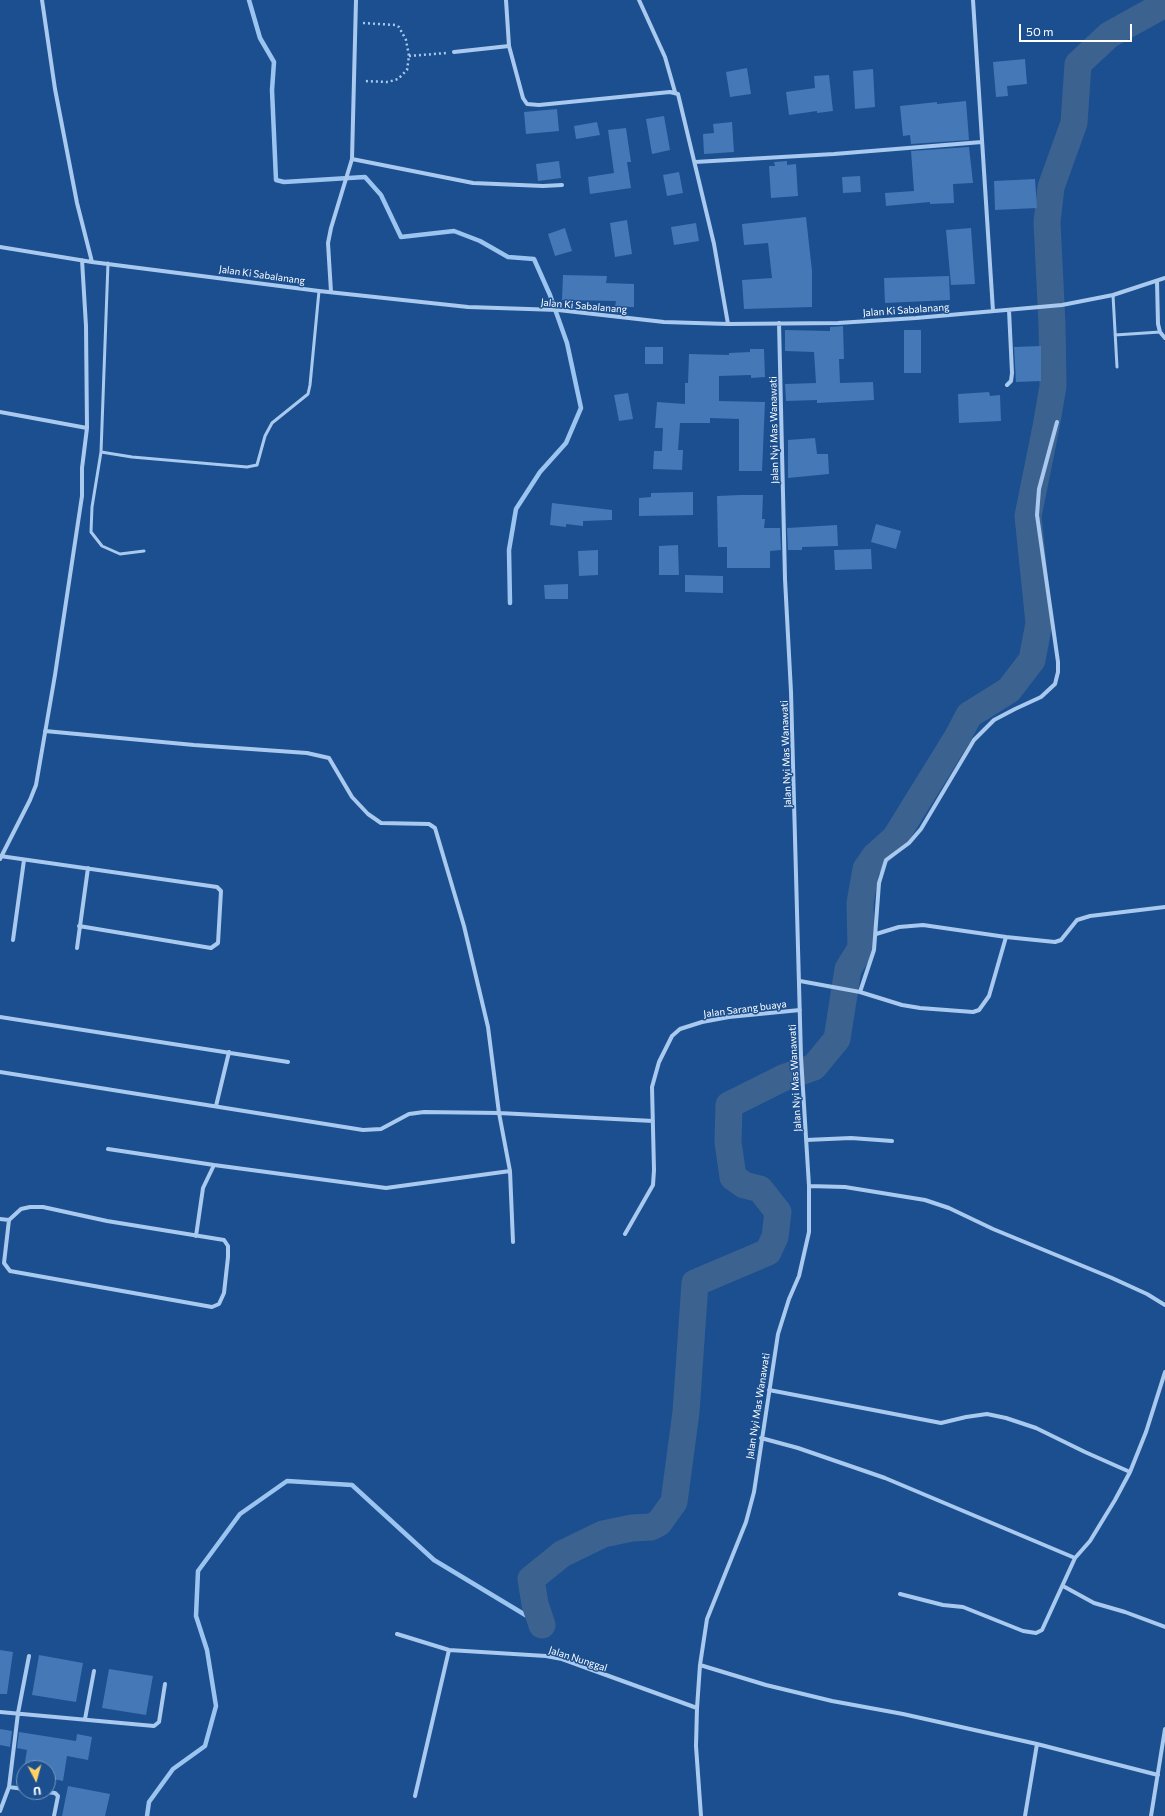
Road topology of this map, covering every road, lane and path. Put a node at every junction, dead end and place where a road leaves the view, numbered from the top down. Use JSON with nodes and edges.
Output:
{"nodes":[{"id":1,"x":42,"y":0,"type":"edge"},
{"id":2,"x":356,"y":0,"type":"edge"},
{"id":3,"x":506,"y":0,"type":"edge"},
{"id":4,"x":639,"y":0,"type":"edge"},
{"id":5,"x":973,"y":0,"type":"edge"},
{"id":6,"x":355,"y":23,"type":"junction"},
{"id":7,"x":509,"y":46,"type":"junction"},
{"id":8,"x":454,"y":52,"type":"joint"},
{"id":9,"x":408,"y":56,"type":"junction"},
{"id":10,"x":355,"y":81,"type":"junction"},
{"id":11,"x":675,"y":92,"type":"junction"},
{"id":12,"x":982,"y":142,"type":"junction"},
{"id":13,"x":352,"y":159,"type":"junction"},
{"id":14,"x":695,"y":162,"type":"junction"},
{"id":15,"x":562,"y":185,"type":"dead end"},
{"id":16,"x":0,"y":247,"type":"edge"},
{"id":17,"x":82,"y":260,"type":"junction"},
{"id":18,"x":92,"y":262,"type":"junction"},
{"id":19,"x":108,"y":263,"type":"junction"},
{"id":20,"x":1165,"y":278,"type":"edge"},
{"id":21,"x":1157,"y":280,"type":"junction"},
{"id":22,"x":319,"y":291,"type":"junction"},
{"id":23,"x":331,"y":292,"type":"junction"},
{"id":24,"x":1113,"y":295,"type":"junction"},
{"id":25,"x":1009,"y":310,"type":"junction"},
{"id":26,"x":993,"y":311,"type":"junction"},
{"id":27,"x":728,"y":324,"type":"junction"},
{"id":28,"x":779,"y":324,"type":"junction"},
{"id":29,"x":1160,"y":332,"type":"junction"},
{"id":30,"x":1115,"y":335,"type":"junction"},
{"id":31,"x":1165,"y":338,"type":"edge"},
{"id":32,"x":1117,"y":368,"type":"dead end"},
{"id":33,"x":1008,"y":385,"type":"dead end"},
{"id":34,"x":0,"y":412,"type":"edge"},
{"id":35,"x":1057,"y":422,"type":"dead end"},
{"id":36,"x":87,"y":428,"type":"junction"},
{"id":37,"x":101,"y":452,"type":"junction"},
{"id":38,"x":144,"y":551,"type":"dead end"},
{"id":39,"x":45,"y":731,"type":"junction"},
{"id":40,"x":1,"y":857,"type":"edge"},
{"id":41,"x":24,"y":860,"type":"junction"},
{"id":42,"x":88,"y":868,"type":"junction"},
{"id":43,"x":1165,"y":907,"type":"edge"},
{"id":44,"x":79,"y":926,"type":"junction"},
{"id":45,"x":876,"y":934,"type":"junction"},
{"id":46,"x":1006,"y":937,"type":"junction"},
{"id":47,"x":13,"y":940,"type":"dead end"},
{"id":48,"x":77,"y":948,"type":"dead end"},
{"id":49,"x":800,"y":981,"type":"junction"},
{"id":50,"x":860,"y":992,"type":"junction"},
{"id":51,"x":800,"y":1010,"type":"junction"},
{"id":52,"x":0,"y":1017,"type":"edge"},
{"id":53,"x":229,"y":1052,"type":"junction"},
{"id":54,"x":288,"y":1062,"type":"dead end"},
{"id":55,"x":0,"y":1072,"type":"edge"},
{"id":56,"x":216,"y":1106,"type":"junction"},
{"id":57,"x":499,"y":1113,"type":"junction"},
{"id":58,"x":653,"y":1121,"type":"junction"},
{"id":59,"x":806,"y":1140,"type":"junction"},
{"id":60,"x":892,"y":1141,"type":"dead end"},
{"id":61,"x":108,"y":1149,"type":"dead end"},
{"id":62,"x":214,"y":1165,"type":"junction"},
{"id":63,"x":510,"y":1171,"type":"junction"},
{"id":64,"x":809,"y":1186,"type":"junction"},
{"id":65,"x":0,"y":1219,"type":"edge"},
{"id":66,"x":9,"y":1220,"type":"junction"},
{"id":67,"x":625,"y":1234,"type":"dead end"},
{"id":68,"x":196,"y":1236,"type":"junction"},
{"id":69,"x":513,"y":1242,"type":"dead end"},
{"id":70,"x":1165,"y":1305,"type":"edge"},
{"id":71,"x":1165,"y":1372,"type":"edge"},
{"id":72,"x":769,"y":1390,"type":"junction"},
{"id":73,"x":761,"y":1438,"type":"junction"},
{"id":74,"x":1130,"y":1472,"type":"junction"},
{"id":75,"x":1075,"y":1558,"type":"junction"},
{"id":76,"x":1063,"y":1586,"type":"junction"},
{"id":77,"x":900,"y":1594,"type":"dead end"},
{"id":78,"x":1165,"y":1627,"type":"edge"},
{"id":79,"x":397,"y":1634,"type":"dead end"},
{"id":80,"x":449,"y":1650,"type":"junction"},
{"id":81,"x":29,"y":1656,"type":"dead end"},
{"id":82,"x":700,"y":1665,"type":"junction"},
{"id":83,"x":94,"y":1671,"type":"dead end"},
{"id":84,"x":165,"y":1684,"type":"dead end"},
{"id":85,"x":697,"y":1708,"type":"junction"},
{"id":86,"x":0,"y":1712,"type":"edge"},
{"id":87,"x":18,"y":1713,"type":"junction"},
{"id":88,"x":85,"y":1719,"type":"junction"},
{"id":89,"x":1165,"y":1729,"type":"edge"},
{"id":90,"x":1037,"y":1744,"type":"junction"},
{"id":91,"x":1158,"y":1775,"type":"junction"},
{"id":92,"x":8,"y":1787,"type":"junction"},
{"id":93,"x":16,"y":1788,"type":"edge"},
{"id":94,"x":56,"y":1794,"type":"edge"},
{"id":95,"x":415,"y":1796,"type":"dead end"},
{"id":96,"x":1,"y":1805,"type":"edge"},
{"id":97,"x":0,"y":1811,"type":"edge"},
{"id":98,"x":54,"y":1816,"type":"edge"},
{"id":99,"x":701,"y":1816,"type":"edge"},
{"id":100,"x":1025,"y":1816,"type":"edge"},
{"id":101,"x":1151,"y":1816,"type":"edge"}],
"edges":[{"from":1,"to":18,"type":"street"},
{"from":2,"to":6,"type":"street"},
{"from":3,"to":7,"type":"street"},
{"from":4,"to":11,"type":"street"},
{"from":5,"to":12,"type":"street"},
{"from":6,"to":9,"type":"path"},
{"from":6,"to":10,"type":"street"},
{"from":7,"to":8,"type":"street"},
{"from":7,"to":11,"type":"street"},
{"from":8,"to":9,"type":"path"},
{"from":9,"to":10,"type":"path"},
{"from":10,"to":13,"type":"street"},
{"from":11,"to":14,"type":"street"},
{"from":12,"to":14,"type":"street"},
{"from":12,"to":26,"type":"street"},
{"from":13,"to":15,"type":"street"},
{"from":13,"to":23,"type":"street"},
{"from":14,"to":27,"type":"street"},
{"from":16,"to":17,"type":"street","name":"Jalan Ki Sabalanang"},
{"from":17,"to":18,"type":"street","name":"Jalan Ki Sabalanang"},
{"from":17,"to":36,"type":"street"},
{"from":18,"to":19,"type":"street","name":"Jalan Ki Sabalanang"},
{"from":19,"to":22,"type":"street","name":"Jalan Ki Sabalanang"},
{"from":19,"to":37,"type":"lane"},
{"from":20,"to":21,"type":"street","name":"Jalan Ki Sabalanang"},
{"from":21,"to":24,"type":"street","name":"Jalan Ki Sabalanang"},
{"from":21,"to":29,"type":"street"},
{"from":22,"to":23,"type":"street","name":"Jalan Ki Sabalanang"},
{"from":22,"to":37,"type":"lane"},
{"from":23,"to":27,"type":"street","name":"Jalan Ki Sabalanang"},
{"from":24,"to":25,"type":"street","name":"Jalan Ki Sabalanang"},
{"from":24,"to":30,"type":"lane"},
{"from":25,"to":26,"type":"street","name":"Jalan Ki Sabalanang"},
{"from":25,"to":33,"type":"street"},
{"from":26,"to":28,"type":"street","name":"Jalan Ki Sabalanang"},
{"from":27,"to":28,"type":"street","name":"Jalan Ki Sabalanang"},
{"from":28,"to":49,"type":"street","name":"Jalan Nyi Mas Wanawati"},
{"from":29,"to":30,"type":"lane"},
{"from":29,"to":31,"type":"street"},
{"from":30,"to":32,"type":"lane"},
{"from":34,"to":36,"type":"street"},
{"from":35,"to":45,"type":"street"},
{"from":36,"to":39,"type":"street"},
{"from":37,"to":38,"type":"lane"},
{"from":39,"to":40,"type":"street"},
{"from":39,"to":57,"type":"street"},
{"from":40,"to":41,"type":"street"},
{"from":41,"to":42,"type":"street"},
{"from":41,"to":47,"type":"street"},
{"from":42,"to":44,"type":"street"},
{"from":42,"to":44,"type":"street"},
{"from":43,"to":46,"type":"street"},
{"from":44,"to":48,"type":"street"},
{"from":45,"to":46,"type":"street"},
{"from":45,"to":50,"type":"street"},
{"from":46,"to":50,"type":"street"},
{"from":49,"to":50,"type":"street"},
{"from":49,"to":51,"type":"street","name":"Jalan Nyi Mas Wanawati"},
{"from":51,"to":58,"type":"street","name":"Jalan Sarang buaya"},
{"from":51,"to":59,"type":"street","name":"Jalan Nyi Mas Wanawati"},
{"from":52,"to":53,"type":"street"},
{"from":53,"to":54,"type":"street"},
{"from":53,"to":56,"type":"street"},
{"from":55,"to":56,"type":"street"},
{"from":56,"to":57,"type":"street"},
{"from":57,"to":58,"type":"street"},
{"from":57,"to":63,"type":"street"},
{"from":58,"to":67,"type":"street","name":"Jalan Sarang buaya"},
{"from":59,"to":60,"type":"street"},
{"from":59,"to":64,"type":"street","name":"Jalan Nyi Mas Wanawati"},
{"from":61,"to":62,"type":"street"},
{"from":62,"to":63,"type":"street"},
{"from":62,"to":68,"type":"street"},
{"from":63,"to":69,"type":"street"},
{"from":64,"to":70,"type":"street"},
{"from":64,"to":72,"type":"street","name":"Jalan Nyi Mas Wanawati"},
{"from":65,"to":66,"type":"street"},
{"from":66,"to":68,"type":"street"},
{"from":66,"to":68,"type":"street"},
{"from":71,"to":74,"type":"street"},
{"from":72,"to":73,"type":"street","name":"Jalan Nyi Mas Wanawati"},
{"from":72,"to":74,"type":"street"},
{"from":73,"to":75,"type":"street"},
{"from":73,"to":82,"type":"street","name":"Jalan Nyi Mas Wanawati"},
{"from":74,"to":75,"type":"street"},
{"from":75,"to":76,"type":"street"},
{"from":76,"to":77,"type":"street"},
{"from":76,"to":78,"type":"street"},
{"from":79,"to":80,"type":"street","name":"Jalan Nunggal"},
{"from":80,"to":85,"type":"street","name":"Jalan Nunggal"},
{"from":80,"to":95,"type":"street"},
{"from":81,"to":87,"type":"street"},
{"from":82,"to":85,"type":"street","name":"Jalan Nyi Mas Wanawati"},
{"from":82,"to":90,"type":"street"},
{"from":83,"to":88,"type":"street"},
{"from":84,"to":88,"type":"street"},
{"from":85,"to":99,"type":"street","name":"Jalan Nyi Mas Wanawati"},
{"from":86,"to":87,"type":"street"},
{"from":87,"to":88,"type":"street"},
{"from":87,"to":92,"type":"street"},
{"from":89,"to":91,"type":"street"},
{"from":90,"to":91,"type":"street"},
{"from":90,"to":100,"type":"street"},
{"from":91,"to":101,"type":"street"},
{"from":92,"to":93,"type":"street"},
{"from":92,"to":96,"type":"street"},
{"from":94,"to":98,"type":"street"},
{"from":96,"to":97,"type":"street"}]}
